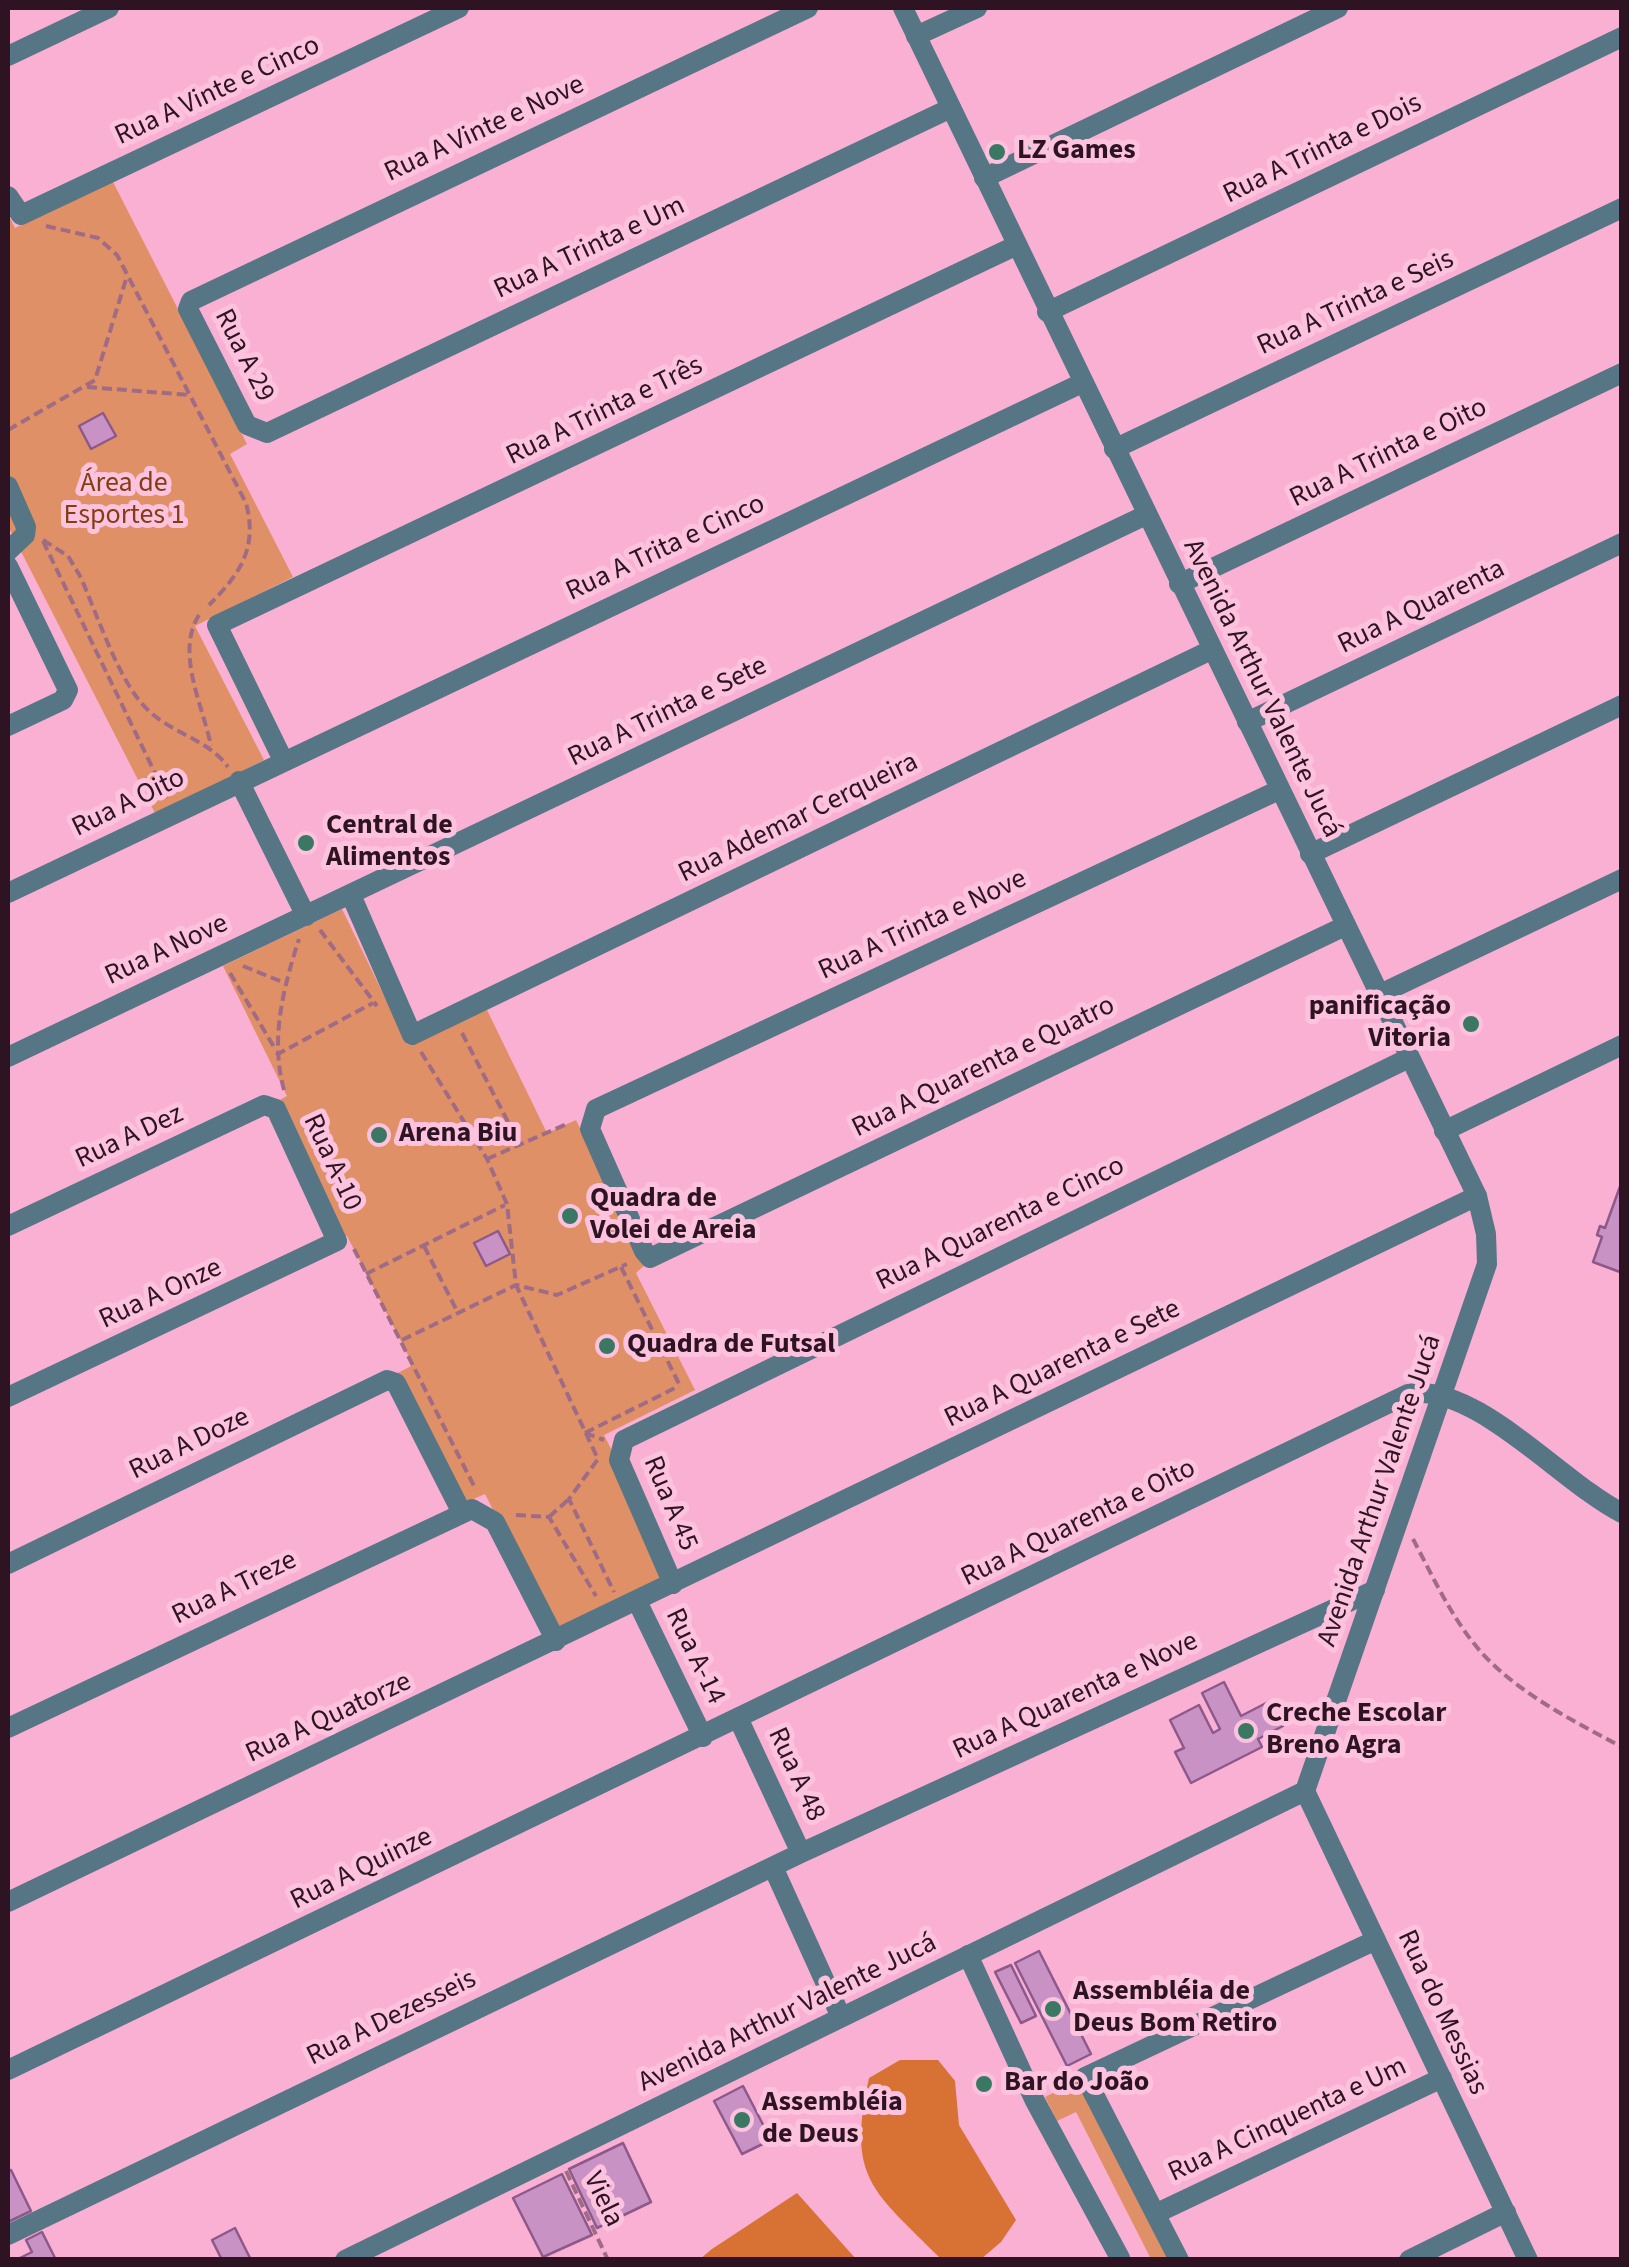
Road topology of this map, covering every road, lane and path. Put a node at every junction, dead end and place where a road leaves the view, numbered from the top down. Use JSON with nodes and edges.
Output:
{"nodes":[{"id":1,"x":110,"y":8,"type":"edge"},
{"id":2,"x":459,"y":8,"type":"edge"},
{"id":3,"x":808,"y":8,"type":"edge"},
{"id":4,"x":902,"y":8,"type":"edge"},
{"id":5,"x":977,"y":8,"type":"edge"},
{"id":6,"x":1338,"y":8,"type":"edge"},
{"id":7,"x":916,"y":36,"type":"junction"},
{"id":8,"x":1622,"y":37,"type":"edge"},
{"id":9,"x":8,"y":56,"type":"edge"},
{"id":10,"x":951,"y":108,"type":"junction"},
{"id":11,"x":984,"y":178,"type":"junction"},
{"id":12,"x":8,"y":196,"type":"edge"},
{"id":13,"x":1622,"y":208,"type":"edge"},
{"id":14,"x":36,"y":224,"type":"dead end"},
{"id":15,"x":1016,"y":246,"type":"junction"},
{"id":16,"x":127,"y":274,"type":"junction"},
{"id":17,"x":188,"y":304,"type":"joint"},
{"id":18,"x":1047,"y":312,"type":"junction"},
{"id":19,"x":1622,"y":373,"type":"edge"},
{"id":20,"x":1082,"y":383,"type":"junction"},
{"id":21,"x":88,"y":387,"type":"junction"},
{"id":22,"x":190,"y":395,"type":"junction"},
{"id":23,"x":8,"y":430,"type":"edge"},
{"id":24,"x":253,"y":430,"type":"joint"},
{"id":25,"x":1114,"y":450,"type":"junction"},
{"id":26,"x":8,"y":486,"type":"edge"},
{"id":27,"x":1146,"y":515,"type":"junction"},
{"id":28,"x":1622,"y":542,"type":"edge"},
{"id":29,"x":8,"y":551,"type":"edge"},
{"id":30,"x":8,"y":566,"type":"edge"},
{"id":31,"x":1179,"y":584,"type":"junction"},
{"id":32,"x":1212,"y":650,"type":"junction"},
{"id":33,"x":1622,"y":705,"type":"edge"},
{"id":34,"x":1246,"y":722,"type":"junction"},
{"id":35,"x":8,"y":726,"type":"edge"},
{"id":36,"x":211,"y":746,"type":"junction"},
{"id":37,"x":279,"y":762,"type":"junction"},
{"id":38,"x":238,"y":781,"type":"junction"},
{"id":39,"x":1279,"y":790,"type":"junction"},
{"id":40,"x":174,"y":812,"type":"junction"},
{"id":41,"x":1310,"y":854,"type":"junction"},
{"id":42,"x":1622,"y":879,"type":"edge"},
{"id":43,"x":8,"y":893,"type":"edge"},
{"id":44,"x":351,"y":895,"type":"junction"},
{"id":45,"x":306,"y":916,"type":"junction"},
{"id":46,"x":1345,"y":926,"type":"junction"},
{"id":47,"x":220,"y":956,"type":"junction"},
{"id":48,"x":285,"y":983,"type":"junction"},
{"id":49,"x":1378,"y":995,"type":"junction"},
{"id":50,"x":374,"y":1003,"type":"junction"},
{"id":51,"x":454,"y":1017,"type":"junction"},
{"id":52,"x":410,"y":1034,"type":"junction"},
{"id":53,"x":1622,"y":1044,"type":"edge"},
{"id":54,"x":275,"y":1053,"type":"junction"},
{"id":55,"x":8,"y":1057,"type":"edge"},
{"id":56,"x":1409,"y":1058,"type":"junction"},
{"id":57,"x":282,"y":1107,"type":"junction"},
{"id":58,"x":591,"y":1114,"type":"junction"},
{"id":59,"x":1444,"y":1131,"type":"junction"},
{"id":60,"x":520,"y":1144,"type":"junction"},
{"id":61,"x":487,"y":1159,"type":"junction"},
{"id":62,"x":1477,"y":1196,"type":"junction"},
{"id":63,"x":507,"y":1204,"type":"junction"},
{"id":64,"x":8,"y":1226,"type":"edge"},
{"id":65,"x":343,"y":1240,"type":"junction"},
{"id":66,"x":423,"y":1246,"type":"junction"},
{"id":67,"x":646,"y":1256,"type":"junction"},
{"id":68,"x":621,"y":1267,"type":"junction"},
{"id":69,"x":366,"y":1274,"type":"junction"},
{"id":70,"x":516,"y":1285,"type":"junction"},
{"id":71,"x":458,"y":1313,"type":"junction"},
{"id":72,"x":402,"y":1340,"type":"junction"},
{"id":73,"x":680,"y":1386,"type":"junction"},
{"id":74,"x":1445,"y":1396,"type":"junction"},
{"id":75,"x":8,"y":1397,"type":"edge"},
{"id":76,"x":690,"y":1406,"type":"junction"},
{"id":77,"x":585,"y":1433,"type":"junction"},
{"id":78,"x":619,"y":1446,"type":"joint"},
{"id":79,"x":568,"y":1499,"type":"junction"},
{"id":80,"x":461,"y":1512,"type":"junction"},
{"id":81,"x":1622,"y":1513,"type":"edge"},
{"id":82,"x":488,"y":1514,"type":"junction"},
{"id":83,"x":549,"y":1517,"type":"junction"},
{"id":84,"x":1402,"y":1517,"type":"junction"},
{"id":85,"x":8,"y":1564,"type":"edge"},
{"id":86,"x":673,"y":1584,"type":"junction"},
{"id":87,"x":1375,"y":1590,"type":"junction"},
{"id":88,"x":623,"y":1609,"type":"junction"},
{"id":89,"x":556,"y":1641,"type":"junction"},
{"id":90,"x":739,"y":1720,"type":"junction"},
{"id":91,"x":8,"y":1728,"type":"edge"},
{"id":92,"x":703,"y":1737,"type":"junction"},
{"id":93,"x":1622,"y":1746,"type":"edge"},
{"id":94,"x":1305,"y":1791,"type":"junction"},
{"id":95,"x":801,"y":1853,"type":"junction"},
{"id":96,"x":773,"y":1867,"type":"junction"},
{"id":97,"x":8,"y":1902,"type":"edge"},
{"id":98,"x":1376,"y":1940,"type":"junction"},
{"id":99,"x":968,"y":1955,"type":"junction"},
{"id":100,"x":841,"y":2017,"type":"junction"},
{"id":101,"x":8,"y":2070,"type":"edge"},
{"id":102,"x":1442,"y":2078,"type":"junction"},
{"id":103,"x":559,"y":2158,"type":"junction"},
{"id":104,"x":1506,"y":2212,"type":"junction"},
{"id":105,"x":1157,"y":2213,"type":"junction"},
{"id":106,"x":8,"y":2236,"type":"edge"},
{"id":107,"x":1120,"y":2258,"type":"edge"},
{"id":108,"x":346,"y":2260,"type":"edge"},
{"id":109,"x":608,"y":2260,"type":"edge"},
{"id":110,"x":1179,"y":2260,"type":"edge"},
{"id":111,"x":1409,"y":2260,"type":"edge"},
{"id":112,"x":1528,"y":2260,"type":"edge"}],
"edges":[{"from":1,"to":9,"type":"street"},
{"from":2,"to":12,"type":"street","name":"Rua A Vinte e Cinco"},
{"from":3,"to":17,"type":"street","name":"Rua A Vinte e Nove"},
{"from":4,"to":7,"type":"street","name":"Avenida Arthur Valente Jucá"},
{"from":5,"to":7,"type":"street"},
{"from":6,"to":11,"type":"street"},
{"from":7,"to":10,"type":"street","name":"Avenida Arthur Valente Jucá"},
{"from":8,"to":18,"type":"street","name":"Rua A Trinta e Dois"},
{"from":10,"to":11,"type":"street","name":"Avenida Arthur Valente Jucá"},
{"from":10,"to":24,"type":"street","name":"Rua A Trinta e Um"},
{"from":11,"to":15,"type":"street","name":"Avenida Arthur Valente Jucá"},
{"from":13,"to":25,"type":"street","name":"Rua A Trinta e Seis"},
{"from":14,"to":16,"type":"path"},
{"from":15,"to":18,"type":"street","name":"Avenida Arthur Valente Jucá"},
{"from":15,"to":37,"type":"street","name":"Rua A Trinta e Três"},
{"from":16,"to":21,"type":"path"},
{"from":16,"to":22,"type":"path"},
{"from":17,"to":24,"type":"street","name":"Rua A 29"},
{"from":18,"to":20,"type":"street","name":"Avenida Arthur Valente Jucá"},
{"from":19,"to":31,"type":"street","name":"Rua A Trinta e Oito"},
{"from":20,"to":25,"type":"street","name":"Avenida Arthur Valente Jucá"},
{"from":20,"to":37,"type":"street","name":"Rua A Trita e Cinco"},
{"from":21,"to":22,"type":"path"},
{"from":21,"to":23,"type":"path"},
{"from":22,"to":36,"type":"path"},
{"from":25,"to":27,"type":"street","name":"Avenida Arthur Valente Jucá"},
{"from":26,"to":29,"type":"street"},
{"from":27,"to":31,"type":"street","name":"Avenida Arthur Valente Jucá"},
{"from":27,"to":44,"type":"street","name":"Rua A Trinta e Sete"},
{"from":28,"to":34,"type":"street","name":"Rua A Quarenta"},
{"from":30,"to":35,"type":"street"},
{"from":31,"to":32,"type":"street","name":"Avenida Arthur Valente Jucá"},
{"from":32,"to":34,"type":"street","name":"Avenida Arthur Valente Jucá"},
{"from":32,"to":51,"type":"street","name":"Rua Ademar Cerqueira"},
{"from":33,"to":41,"type":"street"},
{"from":34,"to":39,"type":"street","name":"Avenida Arthur Valente Jucá"},
{"from":36,"to":38,"type":"path"},
{"from":36,"to":40,"type":"path"},
{"from":37,"to":38,"type":"street","name":"Rua A Oito"},
{"from":38,"to":40,"type":"street","name":"Rua A Oito"},
{"from":38,"to":45,"type":"street"},
{"from":39,"to":41,"type":"street","name":"Avenida Arthur Valente Jucá"},
{"from":39,"to":58,"type":"street","name":"Rua A Trinta e Nove"},
{"from":40,"to":43,"type":"street","name":"Rua A Oito"},
{"from":41,"to":46,"type":"street","name":"Avenida Arthur Valente Jucá"},
{"from":42,"to":49,"type":"street"},
{"from":44,"to":45,"type":"street","name":"Rua A Nove"},
{"from":44,"to":52,"type":"street"},
{"from":45,"to":47,"type":"street","name":"Rua A Nove"},
{"from":45,"to":48,"type":"path"},
{"from":45,"to":50,"type":"path"},
{"from":46,"to":49,"type":"street","name":"Avenida Arthur Valente Jucá"},
{"from":46,"to":67,"type":"street","name":"Rua A Quarenta e Quatro"},
{"from":47,"to":48,"type":"path"},
{"from":47,"to":54,"type":"path"},
{"from":47,"to":55,"type":"street","name":"Rua A Nove"},
{"from":48,"to":54,"type":"path"},
{"from":49,"to":56,"type":"street","name":"Avenida Arthur Valente Jucá"},
{"from":50,"to":52,"type":"path"},
{"from":50,"to":54,"type":"path"},
{"from":51,"to":52,"type":"street","name":"Rua Ademar Cerqueira"},
{"from":51,"to":60,"type":"path"},
{"from":52,"to":61,"type":"path"},
{"from":53,"to":59,"type":"street"},
{"from":54,"to":57,"type":"path"},
{"from":56,"to":59,"type":"street","name":"Avenida Arthur Valente Jucá"},
{"from":56,"to":76,"type":"street","name":"Rua A Quarenta e Cinco"},
{"from":57,"to":64,"type":"street","name":"Rua A Dez"},
{"from":57,"to":65,"type":"street","name":"Rua A-10"},
{"from":58,"to":60,"type":"path"},
{"from":58,"to":67,"type":"street"},
{"from":59,"to":62,"type":"street","name":"Avenida Arthur Valente Jucá"},
{"from":60,"to":61,"type":"path"},
{"from":61,"to":63,"type":"path"},
{"from":62,"to":74,"type":"street","name":"Avenida Arthur Valente Jucá"},
{"from":62,"to":86,"type":"street","name":"Rua A Quarenta e Sete"},
{"from":63,"to":66,"type":"path"},
{"from":63,"to":70,"type":"path"},
{"from":65,"to":69,"type":"path"},
{"from":65,"to":75,"type":"street","name":"Rua A Onze"},
{"from":66,"to":69,"type":"path"},
{"from":66,"to":71,"type":"path"},
{"from":67,"to":68,"type":"path"},
{"from":68,"to":70,"type":"path"},
{"from":68,"to":73,"type":"path"},
{"from":69,"to":72,"type":"path"},
{"from":70,"to":71,"type":"path"},
{"from":70,"to":77,"type":"path"},
{"from":71,"to":72,"type":"path"},
{"from":72,"to":82,"type":"path"},
{"from":73,"to":76,"type":"path"},
{"from":73,"to":77,"type":"path"},
{"from":74,"to":81,"type":"street"},
{"from":74,"to":84,"type":"street","name":"Avenida Arthur Valente Jucá"},
{"from":74,"to":90,"type":"street","name":"Rua A Quarenta e Oito"},
{"from":76,"to":78,"type":"street","name":"Rua A Quarenta e Cinco"},
{"from":77,"to":79,"type":"path"},
{"from":78,"to":86,"type":"street","name":"Rua A 45"},
{"from":79,"to":83,"type":"path"},
{"from":79,"to":88,"type":"path"},
{"from":80,"to":82,"type":"street","name":"Rua A Treze"},
{"from":80,"to":85,"type":"street","name":"Rua A Doze"},
{"from":80,"to":91,"type":"street","name":"Rua A Treze"},
{"from":82,"to":83,"type":"path"},
{"from":82,"to":89,"type":"street"},
{"from":83,"to":88,"type":"path"},
{"from":84,"to":87,"type":"street","name":"Avenida Arthur Valente Jucá"},
{"from":84,"to":93,"type":"path"},
{"from":86,"to":88,"type":"street","name":"Rua A Quatorze"},
{"from":87,"to":94,"type":"street","name":"Avenida Arthur Valente Jucá"},
{"from":87,"to":95,"type":"street","name":"Rua A Quarenta e Nove"},
{"from":88,"to":89,"type":"street","name":"Rua A Quatorze"},
{"from":88,"to":92,"type":"street","name":"Rua A-14"},
{"from":89,"to":97,"type":"street","name":"Rua A Quatorze"},
{"from":90,"to":92,"type":"street","name":"Rua A Quinze"},
{"from":90,"to":95,"type":"street","name":"Rua A 48"},
{"from":92,"to":101,"type":"street","name":"Rua A Quinze"},
{"from":94,"to":98,"type":"street","name":"Rua do Messias"},
{"from":94,"to":99,"type":"street","name":"Avenida Arthur Valente Jucá"},
{"from":95,"to":96,"type":"street","name":"Rua A Dezesseis"},
{"from":96,"to":100,"type":"street"},
{"from":96,"to":106,"type":"street","name":"Rua A Dezesseis"},
{"from":98,"to":102,"type":"street","name":"Rua do Messias"},
{"from":98,"to":105,"type":"street"},
{"from":99,"to":100,"type":"street","name":"Avenida Arthur Valente Jucá"},
{"from":99,"to":107,"type":"street"},
{"from":100,"to":103,"type":"street","name":"Avenida Arthur Valente Jucá"},
{"from":102,"to":104,"type":"street","name":"Rua do Messias"},
{"from":102,"to":105,"type":"street","name":"Rua A Cinquenta e Um"},
{"from":103,"to":108,"type":"street","name":"Avenida Arthur Valente Jucá"},
{"from":103,"to":109,"type":"path","name":"Viela"},
{"from":104,"to":111,"type":"street"},
{"from":104,"to":112,"type":"street","name":"Rua do Messias"},
{"from":105,"to":110,"type":"street"}]}
